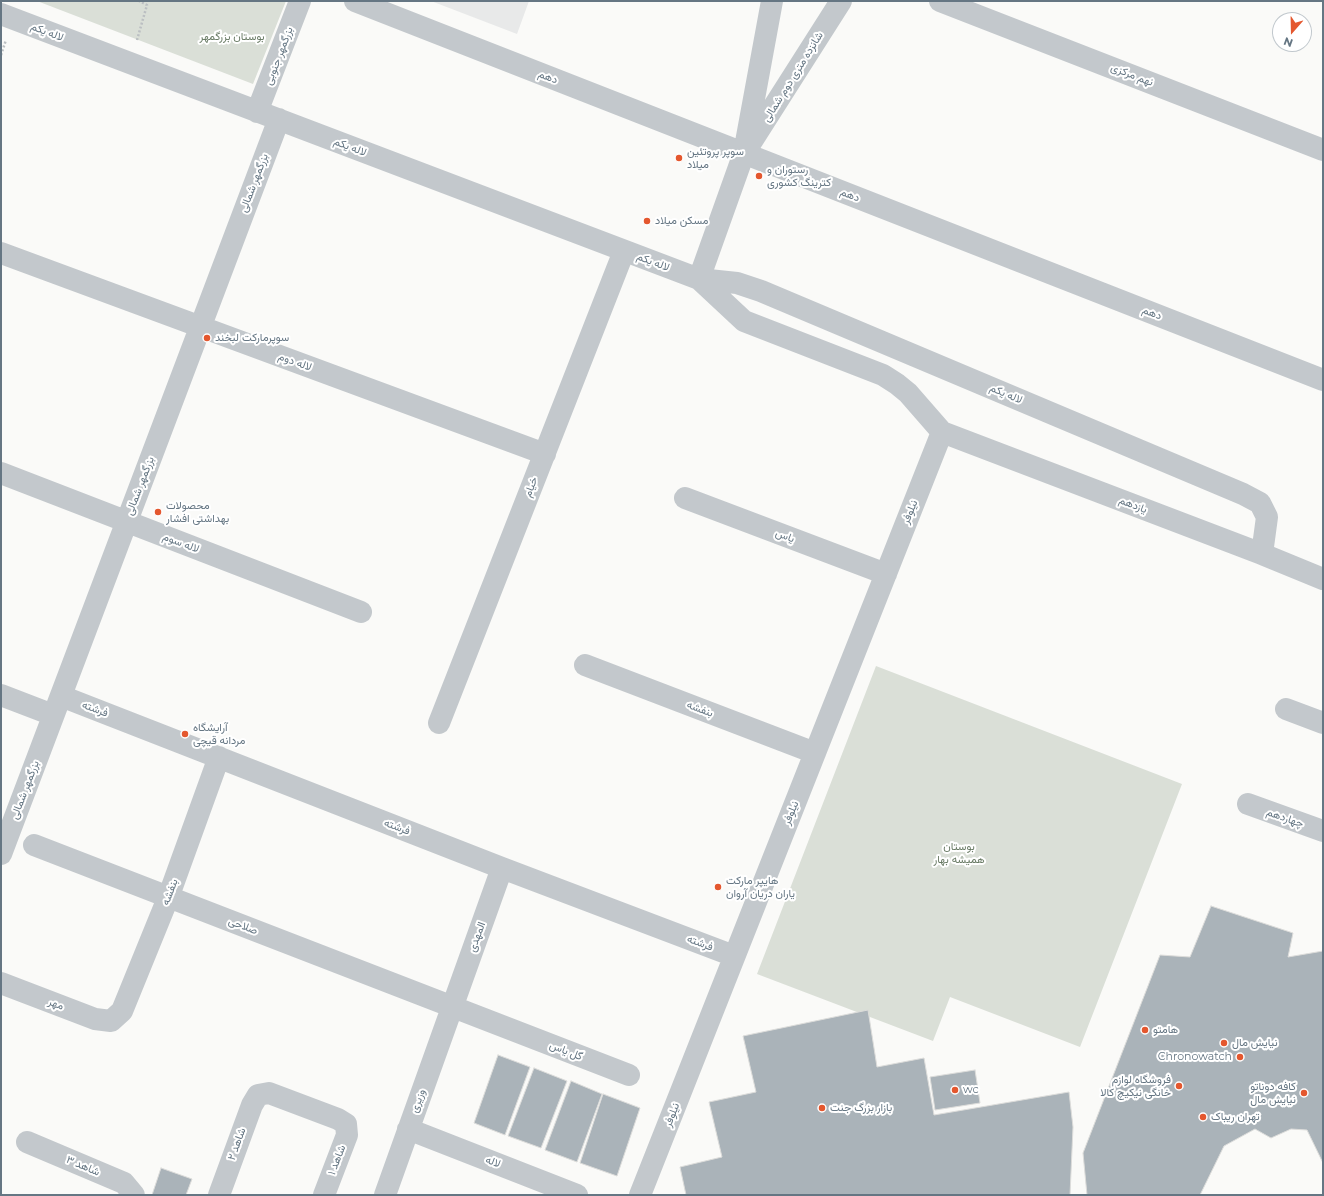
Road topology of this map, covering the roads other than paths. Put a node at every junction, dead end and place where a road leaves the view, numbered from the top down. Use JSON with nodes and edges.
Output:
{"nodes":[{"id":1,"x":300,"y":1,"type":"edge"},
{"id":2,"x":355,"y":1,"type":"edge"},
{"id":3,"x":772,"y":1,"type":"edge"},
{"id":4,"x":841,"y":1,"type":"edge"},
{"id":5,"x":940,"y":1,"type":"edge"},
{"id":6,"x":1,"y":14,"type":"edge"},
{"id":7,"x":258,"y":112,"type":"junction"},
{"id":8,"x":279,"y":119,"type":"junction"},
{"id":9,"x":1323,"y":150,"type":"edge"},
{"id":10,"x":744,"y":153,"type":"junction"},
{"id":11,"x":624,"y":251,"type":"junction"},
{"id":12,"x":1,"y":253,"type":"edge"},
{"id":13,"x":699,"y":279,"type":"junction"},
{"id":14,"x":200,"y":326,"type":"junction"},
{"id":15,"x":1323,"y":380,"type":"edge"},
{"id":16,"x":942,"y":432,"type":"junction"},
{"id":17,"x":545,"y":454,"type":"junction"},
{"id":18,"x":1,"y":473,"type":"edge"},
{"id":19,"x":685,"y":498,"type":"dead end"},
{"id":20,"x":126,"y":522,"type":"junction"},
{"id":21,"x":1262,"y":554,"type":"junction"},
{"id":22,"x":886,"y":574,"type":"junction"},
{"id":23,"x":1323,"y":579,"type":"edge"},
{"id":24,"x":362,"y":612,"type":"dead end"},
{"id":25,"x":585,"y":665,"type":"dead end"},
{"id":26,"x":1,"y":695,"type":"edge"},
{"id":27,"x":57,"y":706,"type":"junction"},
{"id":28,"x":1286,"y":709,"type":"dead end"},
{"id":29,"x":439,"y":723,"type":"dead end"},
{"id":30,"x":1323,"y":723,"type":"edge"},
{"id":31,"x":815,"y":753,"type":"junction"},
{"id":32,"x":219,"y":757,"type":"junction"},
{"id":33,"x":1248,"y":804,"type":"dead end"},
{"id":34,"x":1323,"y":831,"type":"edge"},
{"id":35,"x":34,"y":845,"type":"dead end"},
{"id":36,"x":1,"y":854,"type":"edge"},
{"id":37,"x":502,"y":868,"type":"junction"},
{"id":38,"x":168,"y":898,"type":"junction"},
{"id":39,"x":734,"y":956,"type":"junction"},
{"id":40,"x":1,"y":983,"type":"edge"},
{"id":41,"x":452,"y":1007,"type":"junction"},
{"id":42,"x":111,"y":1021,"type":"joint"},
{"id":43,"x":629,"y":1076,"type":"dead end"},
{"id":44,"x":258,"y":1094,"type":"joint"},
{"id":45,"x":408,"y":1129,"type":"junction"},
{"id":46,"x":27,"y":1142,"type":"dead end"},
{"id":47,"x":134,"y":1195,"type":"edge"},
{"id":48,"x":219,"y":1195,"type":"edge"},
{"id":49,"x":324,"y":1195,"type":"edge"},
{"id":50,"x":385,"y":1195,"type":"edge"},
{"id":51,"x":577,"y":1195,"type":"edge"},
{"id":52,"x":640,"y":1195,"type":"edge"}],
"edges":[{"from":1,"to":7,"type":"street","name":"بزرگمهر جنوبی"},
{"from":2,"to":10,"type":"street","name":"دهم"},
{"from":3,"to":10,"type":"street","name":"شانزده متری دوم شمالی"},
{"from":4,"to":10,"type":"street","name":"شانزده متری دوم شمالی"},
{"from":5,"to":9,"type":"street","name":"نهم مرکزی"},
{"from":6,"to":7,"type":"street","name":"لاله یکم"},
{"from":7,"to":8,"type":"street","name":"لاله یکم"},
{"from":8,"to":11,"type":"street","name":"لاله یکم"},
{"from":8,"to":14,"type":"street","name":"بزرگمهر شمالی"},
{"from":10,"to":13,"type":"street","name":"شانزده متری دوم شمالی"},
{"from":10,"to":15,"type":"street","name":"دهم"},
{"from":11,"to":13,"type":"street","name":"لاله یکم"},
{"from":11,"to":17,"type":"street","name":"خیام"},
{"from":12,"to":14,"type":"street","name":"لاله دوم"},
{"from":13,"to":16,"type":"street","name":"لاله یکم"},
{"from":13,"to":21,"type":"street","name":"لاله یکم"},
{"from":14,"to":17,"type":"street","name":"لاله دوم"},
{"from":14,"to":20,"type":"street","name":"بزرگمهر شمالی"},
{"from":16,"to":21,"type":"street","name":"یازدهم"},
{"from":16,"to":22,"type":"street","name":"نیلوفر"},
{"from":17,"to":29,"type":"street","name":"خیام"},
{"from":18,"to":20,"type":"street","name":"لاله سوم"},
{"from":19,"to":22,"type":"street","name":"یاس"},
{"from":20,"to":24,"type":"street","name":"لاله سوم"},
{"from":20,"to":27,"type":"street","name":"بزرگمهر شمالی"},
{"from":21,"to":23,"type":"street","name":"یازدهم"},
{"from":22,"to":31,"type":"street","name":"نیلوفر"},
{"from":25,"to":31,"type":"street","name":"بنفشه"},
{"from":26,"to":27,"type":"street","name":"فرشته"},
{"from":27,"to":32,"type":"street","name":"فرشته"},
{"from":27,"to":36,"type":"street","name":"بزرگمهر شمالی"},
{"from":28,"to":30,"type":"street"},
{"from":31,"to":39,"type":"street","name":"نیلوفر"},
{"from":32,"to":37,"type":"street","name":"فرشته"},
{"from":32,"to":38,"type":"street","name":"بنفشه"},
{"from":33,"to":34,"type":"street","name":"چهاردهم"},
{"from":35,"to":38,"type":"street","name":"صلاحی"},
{"from":37,"to":39,"type":"street","name":"فرشته"},
{"from":37,"to":41,"type":"street","name":"المهدی"},
{"from":38,"to":41,"type":"street","name":"صلاحی"},
{"from":38,"to":42,"type":"street","name":"بنفشه"},
{"from":39,"to":52,"type":"street","name":"نیلوفر"},
{"from":40,"to":42,"type":"street","name":"مهر"},
{"from":41,"to":43,"type":"street","name":"گل یاس"},
{"from":41,"to":45,"type":"street","name":"وزیری"},
{"from":44,"to":48,"type":"street","name":"شاهد ۲"},
{"from":44,"to":49,"type":"street","name":"شاهد ۱"},
{"from":45,"to":50,"type":"street","name":"وزیری"},
{"from":45,"to":51,"type":"street","name":"لاله"},
{"from":46,"to":47,"type":"street","name":"شاهد ۳"}]}
